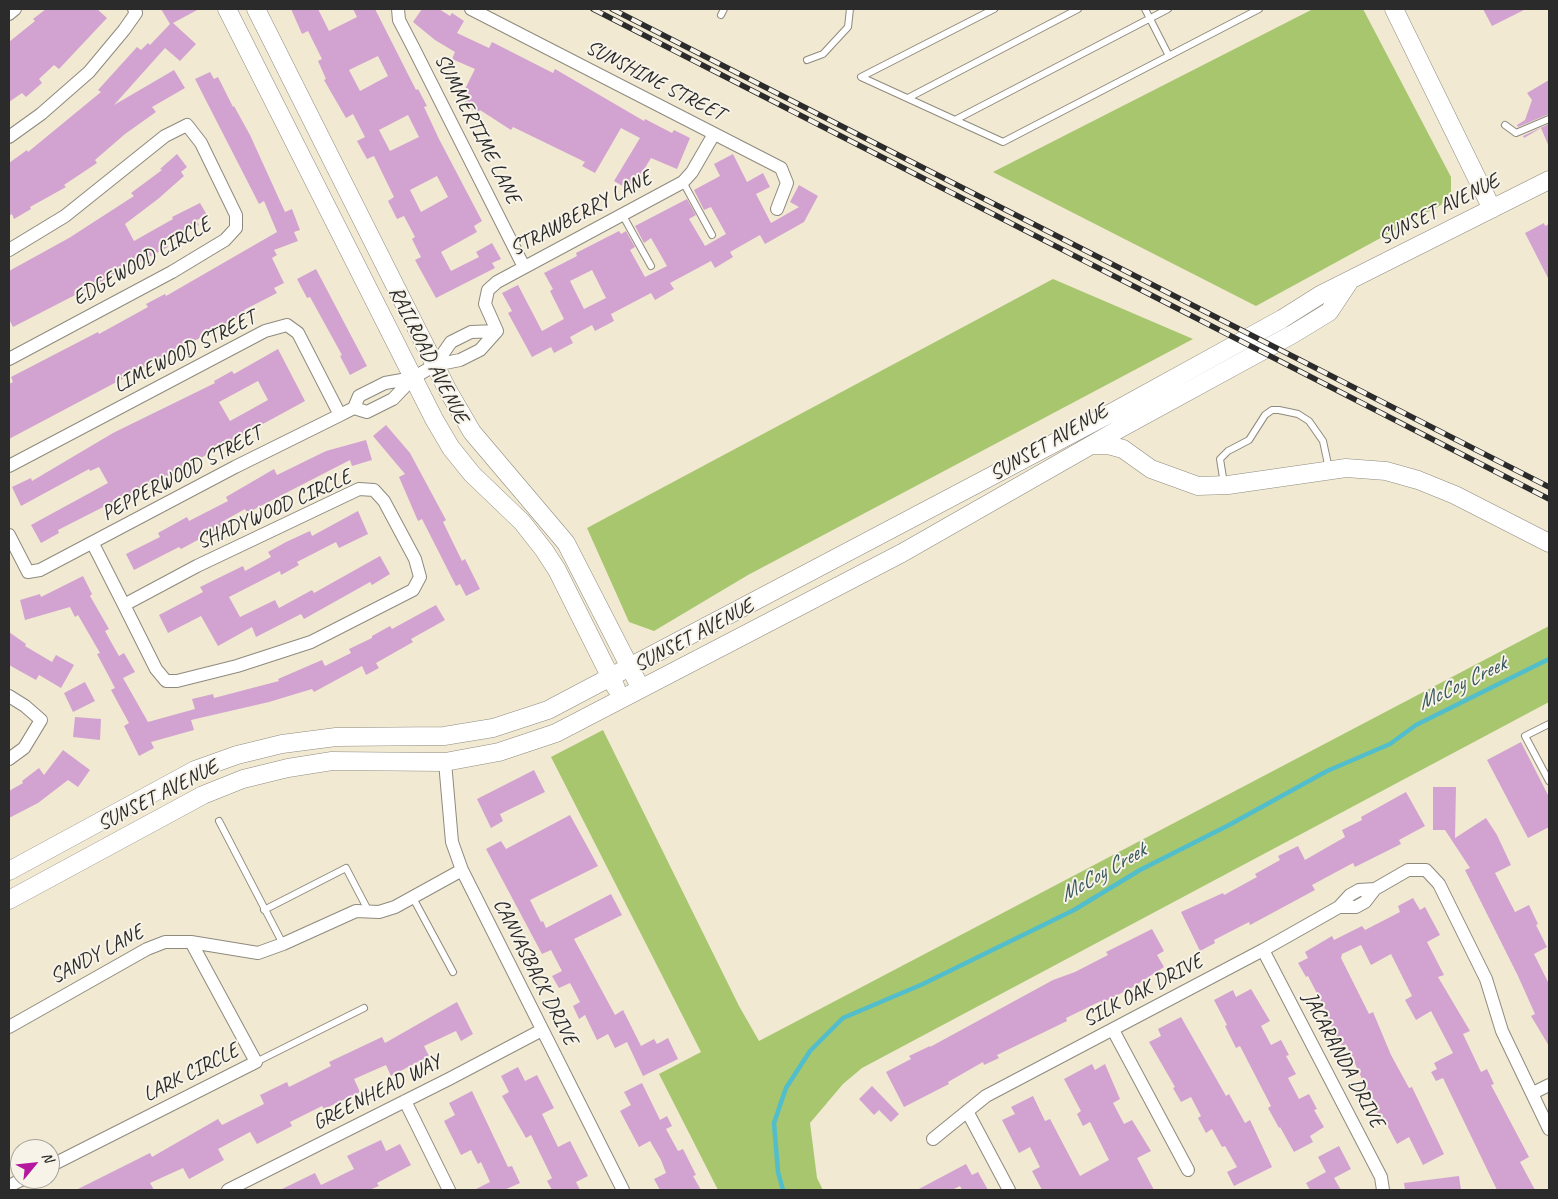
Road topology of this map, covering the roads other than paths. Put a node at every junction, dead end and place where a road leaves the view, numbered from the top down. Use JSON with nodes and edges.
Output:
{"nodes":[{"id":1,"x":14,"y":9,"type":"edge"},
{"id":2,"x":134,"y":9,"type":"edge"},
{"id":3,"x":227,"y":9,"type":"edge"},
{"id":4,"x":256,"y":9,"type":"edge"},
{"id":5,"x":398,"y":9,"type":"edge"},
{"id":6,"x":471,"y":9,"type":"edge"},
{"id":7,"x":850,"y":9,"type":"edge"},
{"id":8,"x":994,"y":9,"type":"edge"},
{"id":9,"x":1078,"y":9,"type":"edge"},
{"id":10,"x":1145,"y":9,"type":"edge"},
{"id":11,"x":1168,"y":9,"type":"edge"},
{"id":12,"x":1259,"y":9,"type":"edge"},
{"id":13,"x":1394,"y":9,"type":"edge"},
{"id":14,"x":9,"y":14,"type":"edge"},
{"id":15,"x":1150,"y":18,"type":"junction"},
{"id":16,"x":1169,"y":56,"type":"junction"},
{"id":17,"x":807,"y":60,"type":"dead end"},
{"id":18,"x":908,"y":98,"type":"junction"},
{"id":19,"x":1549,"y":119,"type":"edge"},
{"id":20,"x":954,"y":120,"type":"junction"},
{"id":21,"x":1505,"y":125,"type":"dead end"},
{"id":22,"x":714,"y":134,"type":"junction"},
{"id":23,"x":9,"y":137,"type":"edge"},
{"id":24,"x":1549,"y":180,"type":"edge"},
{"id":25,"x":683,"y":182,"type":"junction"},
{"id":26,"x":778,"y":209,"type":"dead end"},
{"id":27,"x":1492,"y":209,"type":"junction"},
{"id":28,"x":622,"y":214,"type":"junction"},
{"id":29,"x":712,"y":235,"type":"dead end"},
{"id":30,"x":9,"y":250,"type":"edge"},
{"id":31,"x":524,"y":266,"type":"junction"},
{"id":32,"x":651,"y":266,"type":"dead end"},
{"id":33,"x":1349,"y":281,"type":"junction"},
{"id":34,"x":497,"y":331,"type":"junction"},
{"id":35,"x":9,"y":359,"type":"edge"},
{"id":36,"x":435,"y":365,"type":"junction"},
{"id":37,"x":413,"y":378,"type":"junction"},
{"id":38,"x":1112,"y":412,"type":"junction"},
{"id":39,"x":340,"y":415,"type":"junction"},
{"id":40,"x":1121,"y":428,"type":"junction"},
{"id":41,"x":1094,"y":444,"type":"junction"},
{"id":42,"x":1139,"y":459,"type":"junction"},
{"id":43,"x":9,"y":466,"type":"edge"},
{"id":44,"x":1329,"y":470,"type":"junction"},
{"id":45,"x":1225,"y":486,"type":"junction"},
{"id":46,"x":9,"y":535,"type":"edge"},
{"id":47,"x":1549,"y":543,"type":"edge"},
{"id":48,"x":93,"y":544,"type":"junction"},
{"id":49,"x":124,"y":605,"type":"junction"},
{"id":50,"x":630,"y":667,"type":"junction"},
{"id":51,"x":611,"y":677,"type":"junction"},
{"id":52,"x":641,"y":690,"type":"junction"},
{"id":53,"x":9,"y":696,"type":"edge"},
{"id":54,"x":622,"y":699,"type":"junction"},
{"id":55,"x":1549,"y":724,"type":"edge"},
{"id":56,"x":9,"y":759,"type":"edge"},
{"id":57,"x":445,"y":762,"type":"junction"},
{"id":58,"x":1549,"y":781,"type":"edge"},
{"id":59,"x":219,"y":821,"type":"dead end"},
{"id":60,"x":462,"y":870,"type":"junction"},
{"id":61,"x":9,"y":871,"type":"edge"},
{"id":62,"x":413,"y":898,"type":"junction"},
{"id":63,"x":9,"y":900,"type":"edge"},
{"id":64,"x":264,"y":910,"type":"junction"},
{"id":65,"x":369,"y":912,"type":"junction"},
{"id":66,"x":191,"y":942,"type":"junction"},
{"id":67,"x":283,"y":944,"type":"junction"},
{"id":68,"x":1263,"y":950,"type":"junction"},
{"id":69,"x":453,"y":972,"type":"dead end"},
{"id":70,"x":364,"y":1008,"type":"dead end"},
{"id":71,"x":9,"y":1027,"type":"edge"},
{"id":72,"x":542,"y":1030,"type":"junction"},
{"id":73,"x":1113,"y":1030,"type":"junction"},
{"id":74,"x":256,"y":1062,"type":"junction"},
{"id":75,"x":1549,"y":1085,"type":"edge"},
{"id":76,"x":1532,"y":1093,"type":"junction"},
{"id":77,"x":404,"y":1101,"type":"junction"},
{"id":78,"x":967,"y":1111,"type":"junction"},
{"id":79,"x":1549,"y":1129,"type":"edge"},
{"id":80,"x":933,"y":1139,"type":"dead end"},
{"id":81,"x":60,"y":1161,"type":"edge"},
{"id":82,"x":1188,"y":1170,"type":"dead end"},
{"id":83,"x":228,"y":1190,"type":"edge"},
{"id":84,"x":448,"y":1190,"type":"edge"},
{"id":85,"x":623,"y":1190,"type":"edge"},
{"id":86,"x":1009,"y":1190,"type":"edge"},
{"id":87,"x":1383,"y":1190,"type":"edge"}],
"edges":[{"from":1,"to":14,"type":"street"},
{"from":2,"to":23,"type":"street"},
{"from":3,"to":37,"type":"main road","name":"RAILROAD AVENUE"},
{"from":4,"to":36,"type":"main road","name":"RAILROAD AVENUE"},
{"from":5,"to":31,"type":"street","name":"SUMMERTIME LANE"},
{"from":6,"to":22,"type":"street","name":"SUNSHINE STREET"},
{"from":7,"to":17,"type":"lane"},
{"from":8,"to":18,"type":"lane"},
{"from":9,"to":18,"type":"lane"},
{"from":10,"to":15,"type":"lane"},
{"from":11,"to":15,"type":"lane"},
{"from":12,"to":16,"type":"lane"},
{"from":13,"to":27,"type":"main road"},
{"from":15,"to":16,"type":"lane"},
{"from":15,"to":20,"type":"lane"},
{"from":16,"to":20,"type":"lane"},
{"from":18,"to":20,"type":"lane"},
{"from":19,"to":21,"type":"lane"},
{"from":22,"to":25,"type":"street","name":"STRAWBERRY LANE"},
{"from":22,"to":26,"type":"street","name":"SUNSHINE STREET"},
{"from":24,"to":27,"type":"main road","name":"SUNSET AVENUE"},
{"from":25,"to":28,"type":"street","name":"STRAWBERRY LANE"},
{"from":25,"to":29,"type":"lane"},
{"from":27,"to":33,"type":"main road","name":"SUNSET AVENUE"},
{"from":28,"to":31,"type":"street","name":"STRAWBERRY LANE"},
{"from":28,"to":32,"type":"lane"},
{"from":30,"to":35,"type":"street","name":"EDGEWOOD CIRCLE"},
{"from":31,"to":34,"type":"street","name":"STRAWBERRY LANE"},
{"from":33,"to":38,"type":"main road","name":"SUNSET AVENUE"},
{"from":33,"to":40,"type":"main road","name":"SUNSET AVENUE"},
{"from":34,"to":36,"type":"street"},
{"from":34,"to":36,"type":"street"},
{"from":36,"to":37,"type":"street","name":"PEPPERWOOD STREET"},
{"from":36,"to":50,"type":"main road","name":"RAILROAD AVENUE"},
{"from":37,"to":39,"type":"street","name":"PEPPERWOOD STREET"},
{"from":37,"to":51,"type":"main road","name":"RAILROAD AVENUE"},
{"from":38,"to":40,"type":"main road"},
{"from":38,"to":50,"type":"main road","name":"SUNSET AVENUE"},
{"from":39,"to":43,"type":"street","name":"LIMEWOOD STREET"},
{"from":39,"to":48,"type":"street","name":"PEPPERWOOD STREET"},
{"from":40,"to":41,"type":"main road","name":"SUNSET AVENUE"},
{"from":40,"to":42,"type":"main road"},
{"from":41,"to":42,"type":"main road"},
{"from":41,"to":52,"type":"main road","name":"SUNSET AVENUE"},
{"from":42,"to":45,"type":"main road"},
{"from":44,"to":45,"type":"main road"},
{"from":44,"to":45,"type":"lane"},
{"from":44,"to":47,"type":"main road"},
{"from":46,"to":48,"type":"street","name":"PEPPERWOOD STREET"},
{"from":48,"to":49,"type":"street","name":"SHADYWOOD CIRCLE"},
{"from":49,"to":49,"type":"street","name":"SHADYWOOD CIRCLE"},
{"from":50,"to":51,"type":"main road","name":"SUNSET AVENUE"},
{"from":50,"to":52,"type":"main road","name":"RAILROAD AVENUE"},
{"from":51,"to":54,"type":"main road","name":"RAILROAD AVENUE"},
{"from":51,"to":61,"type":"main road","name":"SUNSET AVENUE"},
{"from":52,"to":54,"type":"main road","name":"SUNSET AVENUE"},
{"from":53,"to":56,"type":"street"},
{"from":54,"to":57,"type":"main road","name":"SUNSET AVENUE"},
{"from":55,"to":58,"type":"lane"},
{"from":57,"to":60,"type":"street","name":"CANVASBACK DRIVE"},
{"from":57,"to":63,"type":"main road","name":"SUNSET AVENUE"},
{"from":59,"to":64,"type":"lane"},
{"from":60,"to":62,"type":"street","name":"SANDY LANE"},
{"from":60,"to":72,"type":"street","name":"CANVASBACK DRIVE"},
{"from":62,"to":65,"type":"street","name":"SANDY LANE"},
{"from":62,"to":69,"type":"lane"},
{"from":64,"to":65,"type":"lane"},
{"from":64,"to":67,"type":"lane"},
{"from":65,"to":67,"type":"street","name":"SANDY LANE"},
{"from":66,"to":67,"type":"street","name":"SANDY LANE"},
{"from":66,"to":71,"type":"street","name":"SANDY LANE"},
{"from":66,"to":74,"type":"street","name":"LARK CIRCLE"},
{"from":68,"to":73,"type":"street","name":"SILK OAK DRIVE"},
{"from":68,"to":76,"type":"street","name":"SILK OAK DRIVE"},
{"from":68,"to":87,"type":"street","name":"JACARANDA DRIVE"},
{"from":70,"to":74,"type":"lane"},
{"from":72,"to":77,"type":"street","name":"GREENHEAD WAY"},
{"from":72,"to":85,"type":"street","name":"CANVASBACK DRIVE"},
{"from":73,"to":78,"type":"street","name":"SILK OAK DRIVE"},
{"from":73,"to":82,"type":"street"},
{"from":74,"to":81,"type":"street","name":"LARK CIRCLE"},
{"from":75,"to":76,"type":"street"},
{"from":76,"to":79,"type":"street","name":"SILK OAK DRIVE"},
{"from":77,"to":83,"type":"street","name":"GREENHEAD WAY"},
{"from":77,"to":84,"type":"street"},
{"from":78,"to":80,"type":"street","name":"SILK OAK DRIVE"},
{"from":78,"to":86,"type":"street"}]}
